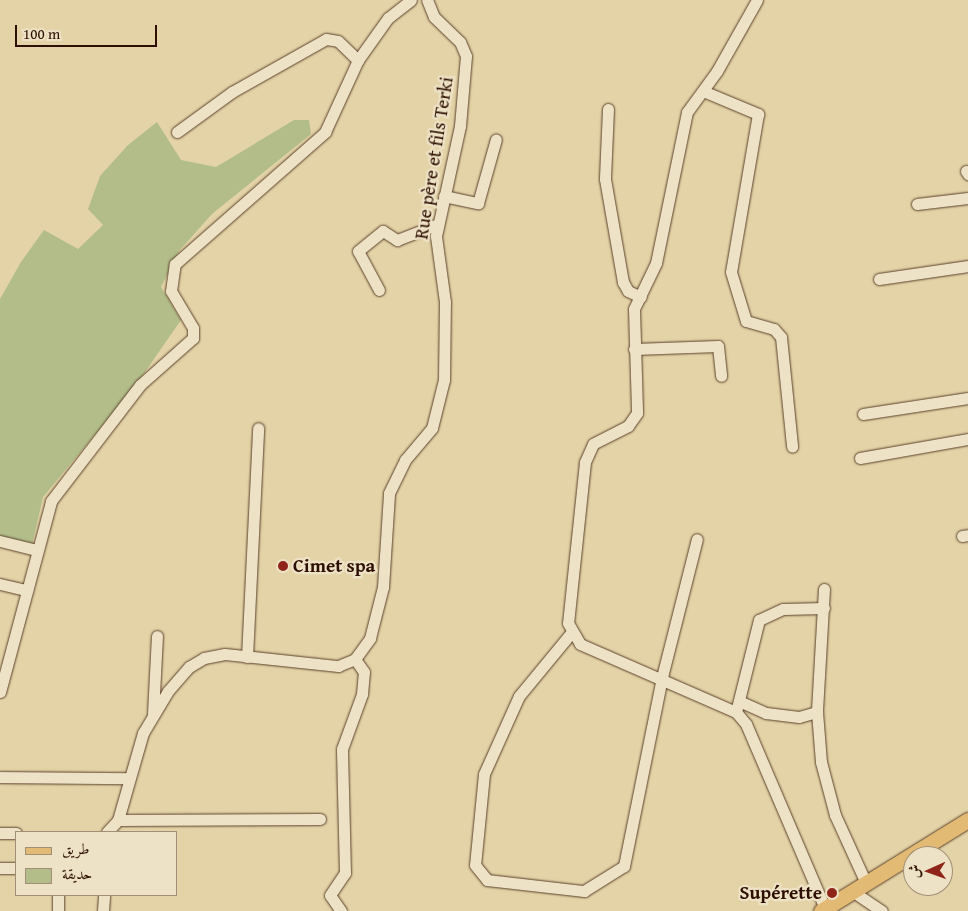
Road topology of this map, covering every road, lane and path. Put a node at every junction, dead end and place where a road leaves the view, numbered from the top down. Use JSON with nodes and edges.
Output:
{"nodes":[{"id":1,"x":411,"y":0,"type":"edge"},
{"id":2,"x":428,"y":0,"type":"edge"},
{"id":3,"x":757,"y":0,"type":"edge"},
{"id":4,"x":358,"y":60,"type":"junction"},
{"id":5,"x":703,"y":91,"type":"junction"},
{"id":6,"x":608,"y":109,"type":"dead end"},
{"id":7,"x":177,"y":132,"type":"dead end"},
{"id":8,"x":496,"y":139,"type":"dead end"},
{"id":9,"x":444,"y":196,"type":"junction"},
{"id":10,"x":968,"y":198,"type":"edge"},
{"id":11,"x":917,"y":204,"type":"dead end"},
{"id":12,"x":438,"y":224,"type":"junction"},
{"id":13,"x":968,"y":266,"type":"edge"},
{"id":14,"x":879,"y":279,"type":"dead end"},
{"id":15,"x":379,"y":290,"type":"dead end"},
{"id":16,"x":641,"y":296,"type":"junction"},
{"id":17,"x":634,"y":349,"type":"junction"},
{"id":18,"x":721,"y":376,"type":"dead end"},
{"id":19,"x":968,"y":398,"type":"edge"},
{"id":20,"x":863,"y":414,"type":"dead end"},
{"id":21,"x":258,"y":428,"type":"dead end"},
{"id":22,"x":968,"y":439,"type":"edge"},
{"id":23,"x":792,"y":446,"type":"dead end"},
{"id":24,"x":860,"y":458,"type":"dead end"},
{"id":25,"x":697,"y":539,"type":"dead end"},
{"id":26,"x":0,"y":541,"type":"edge"},
{"id":27,"x":37,"y":550,"type":"junction"},
{"id":28,"x":0,"y":584,"type":"edge"},
{"id":29,"x":824,"y":589,"type":"dead end"},
{"id":30,"x":27,"y":590,"type":"junction"},
{"id":31,"x":824,"y":608,"type":"junction"},
{"id":32,"x":571,"y":634,"type":"junction"},
{"id":33,"x":157,"y":636,"type":"dead end"},
{"id":34,"x":247,"y":657,"type":"junction"},
{"id":35,"x":355,"y":659,"type":"junction"},
{"id":36,"x":662,"y":677,"type":"junction"},
{"id":37,"x":0,"y":692,"type":"edge"},
{"id":38,"x":737,"y":706,"type":"junction"},
{"id":39,"x":817,"y":712,"type":"junction"},
{"id":40,"x":152,"y":717,"type":"junction"},
{"id":41,"x":0,"y":777,"type":"edge"},
{"id":42,"x":128,"y":778,"type":"junction"},
{"id":43,"x":320,"y":819,"type":"dead end"},
{"id":44,"x":118,"y":820,"type":"junction"},
{"id":45,"x":968,"y":820,"type":"edge"},
{"id":46,"x":108,"y":831,"type":"edge"},
{"id":47,"x":0,"y":833,"type":"edge"},
{"id":48,"x":15,"y":833,"type":"edge"},
{"id":49,"x":0,"y":868,"type":"edge"},
{"id":50,"x":15,"y":868,"type":"edge"},
{"id":51,"x":866,"y":883,"type":"junction"},
{"id":52,"x":852,"y":891,"type":"junction"},
{"id":53,"x":58,"y":896,"type":"edge"},
{"id":54,"x":104,"y":896,"type":"edge"},
{"id":55,"x":823,"y":910,"type":"edge"},
{"id":56,"x":58,"y":911,"type":"edge"},
{"id":57,"x":103,"y":911,"type":"edge"},
{"id":58,"x":341,"y":911,"type":"edge"},
{"id":59,"x":882,"y":911,"type":"edge"}],
"edges":[{"from":1,"to":4,"type":"street"},
{"from":2,"to":9,"type":"street","name":"Rue père et fils Terki"},
{"from":3,"to":5,"type":"street"},
{"from":4,"to":7,"type":"street"},
{"from":4,"to":27,"type":"street"},
{"from":5,"to":16,"type":"street"},
{"from":5,"to":23,"type":"street"},
{"from":6,"to":16,"type":"street"},
{"from":8,"to":9,"type":"street"},
{"from":9,"to":12,"type":"street","name":"Rue père et fils Terki"},
{"from":10,"to":11,"type":"street"},
{"from":12,"to":15,"type":"street"},
{"from":12,"to":35,"type":"street","name":"Rue père et fils Terki"},
{"from":13,"to":14,"type":"street"},
{"from":16,"to":17,"type":"street"},
{"from":17,"to":18,"type":"street"},
{"from":17,"to":32,"type":"street"},
{"from":19,"to":20,"type":"street"},
{"from":21,"to":34,"type":"street"},
{"from":22,"to":24,"type":"street"},
{"from":25,"to":36,"type":"street"},
{"from":26,"to":27,"type":"street"},
{"from":27,"to":30,"type":"street"},
{"from":28,"to":30,"type":"street"},
{"from":29,"to":31,"type":"street"},
{"from":30,"to":37,"type":"street"},
{"from":31,"to":38,"type":"street"},
{"from":31,"to":39,"type":"street"},
{"from":32,"to":36,"type":"street"},
{"from":32,"to":36,"type":"street"},
{"from":33,"to":40,"type":"street"},
{"from":34,"to":35,"type":"street"},
{"from":34,"to":40,"type":"street"},
{"from":35,"to":58,"type":"street"},
{"from":36,"to":38,"type":"street"},
{"from":38,"to":39,"type":"street"},
{"from":38,"to":55,"type":"street"},
{"from":39,"to":51,"type":"street"},
{"from":40,"to":42,"type":"street"},
{"from":41,"to":42,"type":"street"},
{"from":42,"to":44,"type":"street"},
{"from":43,"to":44,"type":"street"},
{"from":44,"to":46,"type":"street"},
{"from":45,"to":51,"type":"main road"},
{"from":47,"to":48,"type":"street"},
{"from":49,"to":50,"type":"street"},
{"from":51,"to":52,"type":"main road"},
{"from":52,"to":55,"type":"main road"},
{"from":52,"to":59,"type":"street"},
{"from":53,"to":56,"type":"street"},
{"from":54,"to":57,"type":"street"}]}
